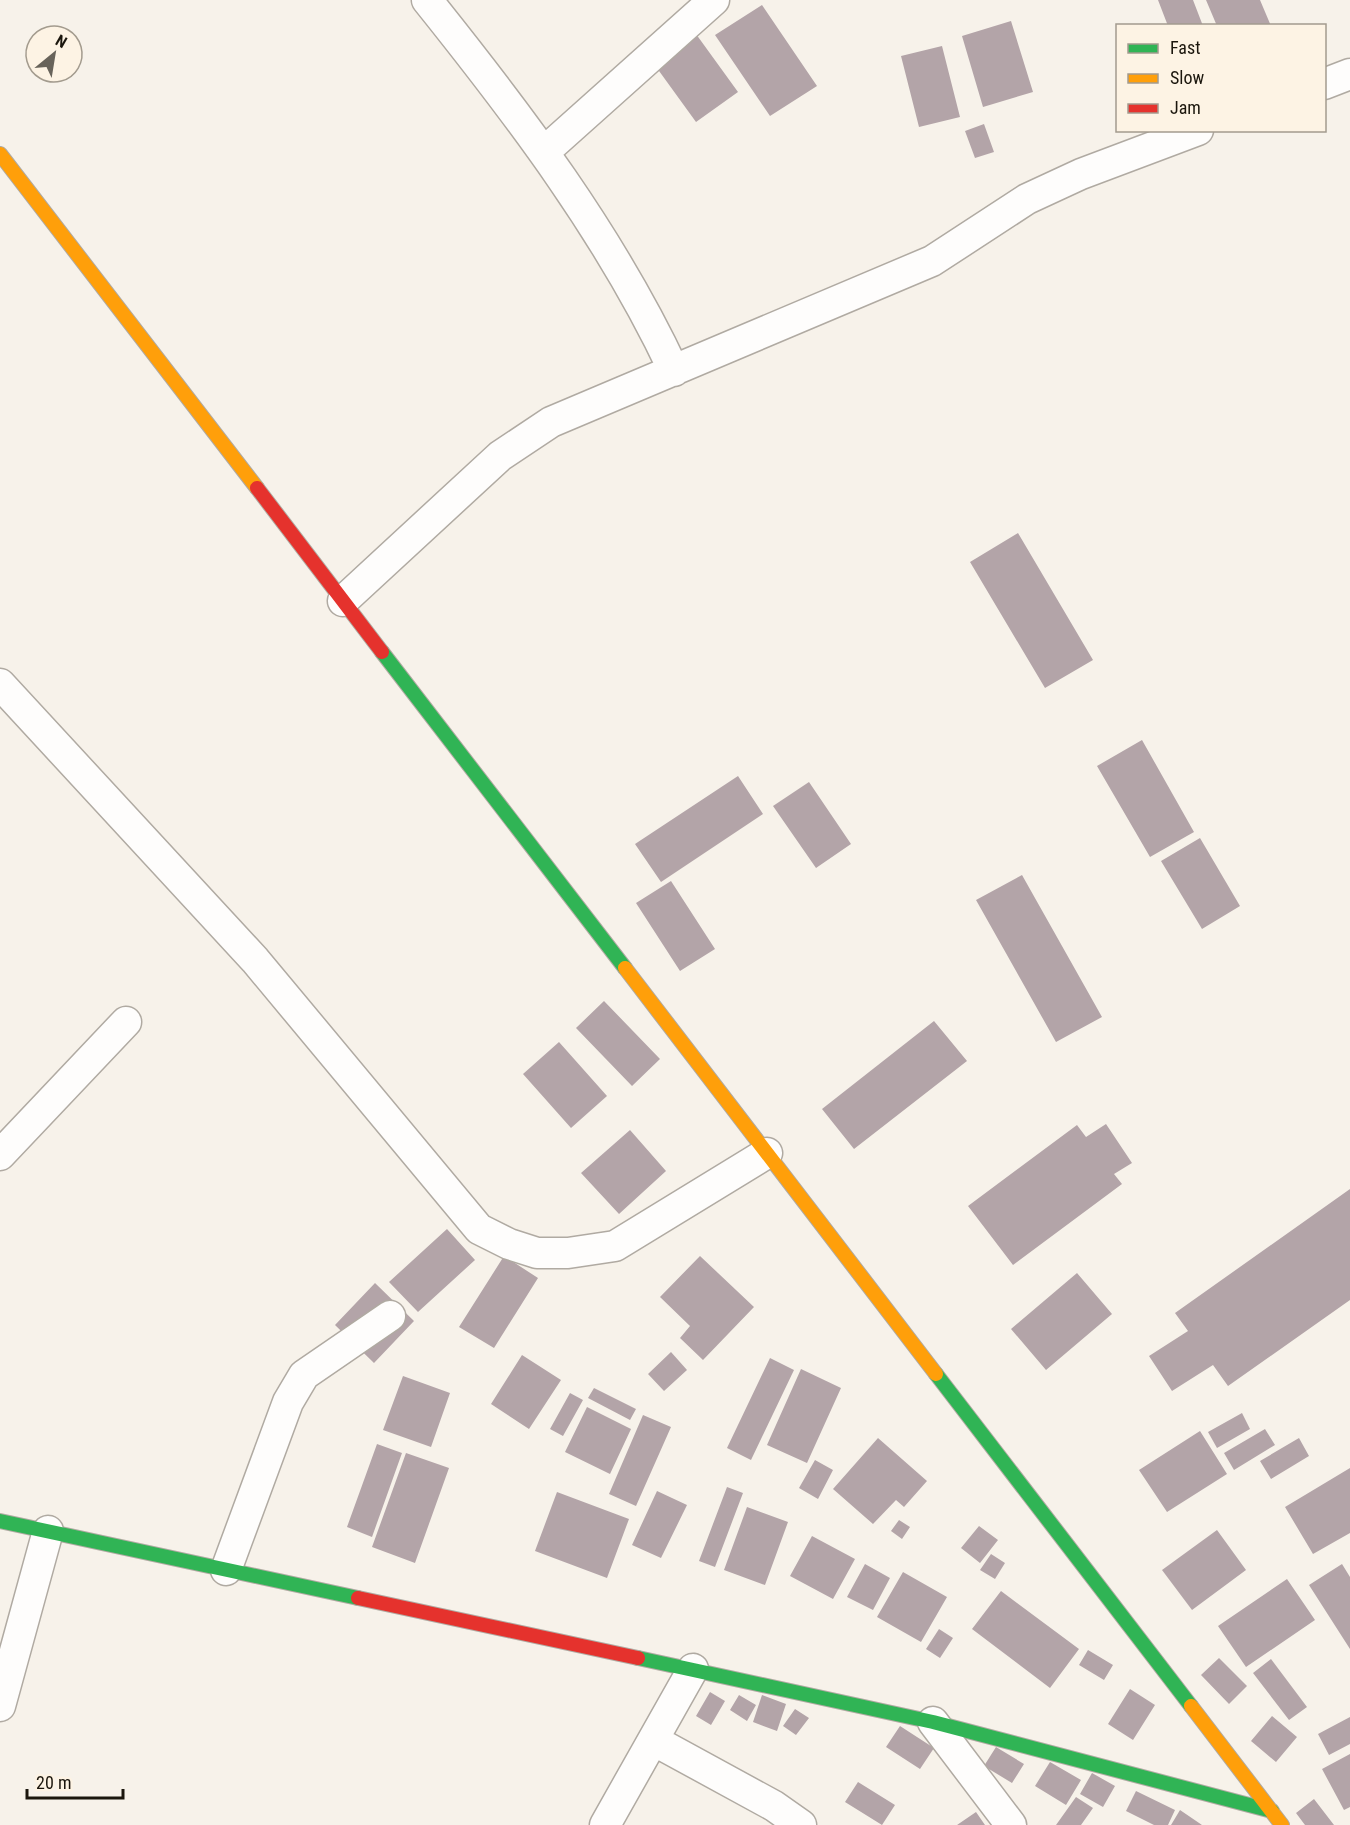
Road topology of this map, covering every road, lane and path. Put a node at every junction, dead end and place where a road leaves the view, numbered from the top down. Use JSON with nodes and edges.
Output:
{"nodes":[{"id":1,"x":427,"y":0,"type":"edge"},
{"id":2,"x":714,"y":0,"type":"edge"},
{"id":3,"x":1350,"y":74,"type":"edge"},
{"id":4,"x":1326,"y":83,"type":"edge"},
{"id":5,"x":1193,"y":132,"type":"edge"},
{"id":6,"x":544,"y":152,"type":"junction"},
{"id":7,"x":1,"y":158,"type":"edge"},
{"id":8,"x":674,"y":371,"type":"junction"},
{"id":9,"x":343,"y":601,"type":"junction"},
{"id":10,"x":0,"y":684,"type":"edge"},
{"id":11,"x":126,"y":1022,"type":"dead end"},
{"id":12,"x":767,"y":1154,"type":"junction"},
{"id":13,"x":0,"y":1155,"type":"edge"},
{"id":14,"x":390,"y":1316,"type":"dead end"},
{"id":15,"x":0,"y":1521,"type":"edge"},
{"id":16,"x":48,"y":1532,"type":"junction"},
{"id":17,"x":226,"y":1570,"type":"junction"},
{"id":18,"x":693,"y":1669,"type":"junction"},
{"id":19,"x":0,"y":1706,"type":"edge"},
{"id":20,"x":933,"y":1722,"type":"junction"},
{"id":21,"x":653,"y":1740,"type":"junction"},
{"id":22,"x":1272,"y":1811,"type":"junction"},
{"id":23,"x":605,"y":1825,"type":"edge"},
{"id":24,"x":801,"y":1825,"type":"edge"},
{"id":25,"x":1011,"y":1825,"type":"edge"},
{"id":26,"x":1282,"y":1825,"type":"edge"}],
"edges":[{"from":1,"to":6,"type":"street"},
{"from":2,"to":6,"type":"street"},
{"from":3,"to":4,"type":"street"},
{"from":5,"to":8,"type":"street"},
{"from":6,"to":8,"type":"street"},
{"from":7,"to":9,"type":"street"},
{"from":8,"to":9,"type":"street"},
{"from":9,"to":12,"type":"street"},
{"from":10,"to":12,"type":"street"},
{"from":11,"to":13,"type":"street"},
{"from":12,"to":22,"type":"street"},
{"from":14,"to":17,"type":"street"},
{"from":15,"to":16,"type":"street"},
{"from":16,"to":17,"type":"street"},
{"from":16,"to":19,"type":"street"},
{"from":17,"to":18,"type":"street"},
{"from":18,"to":20,"type":"street"},
{"from":18,"to":21,"type":"street"},
{"from":20,"to":22,"type":"street"},
{"from":20,"to":25,"type":"street"},
{"from":21,"to":23,"type":"street"},
{"from":21,"to":24,"type":"street"},
{"from":22,"to":26,"type":"street"}]}
